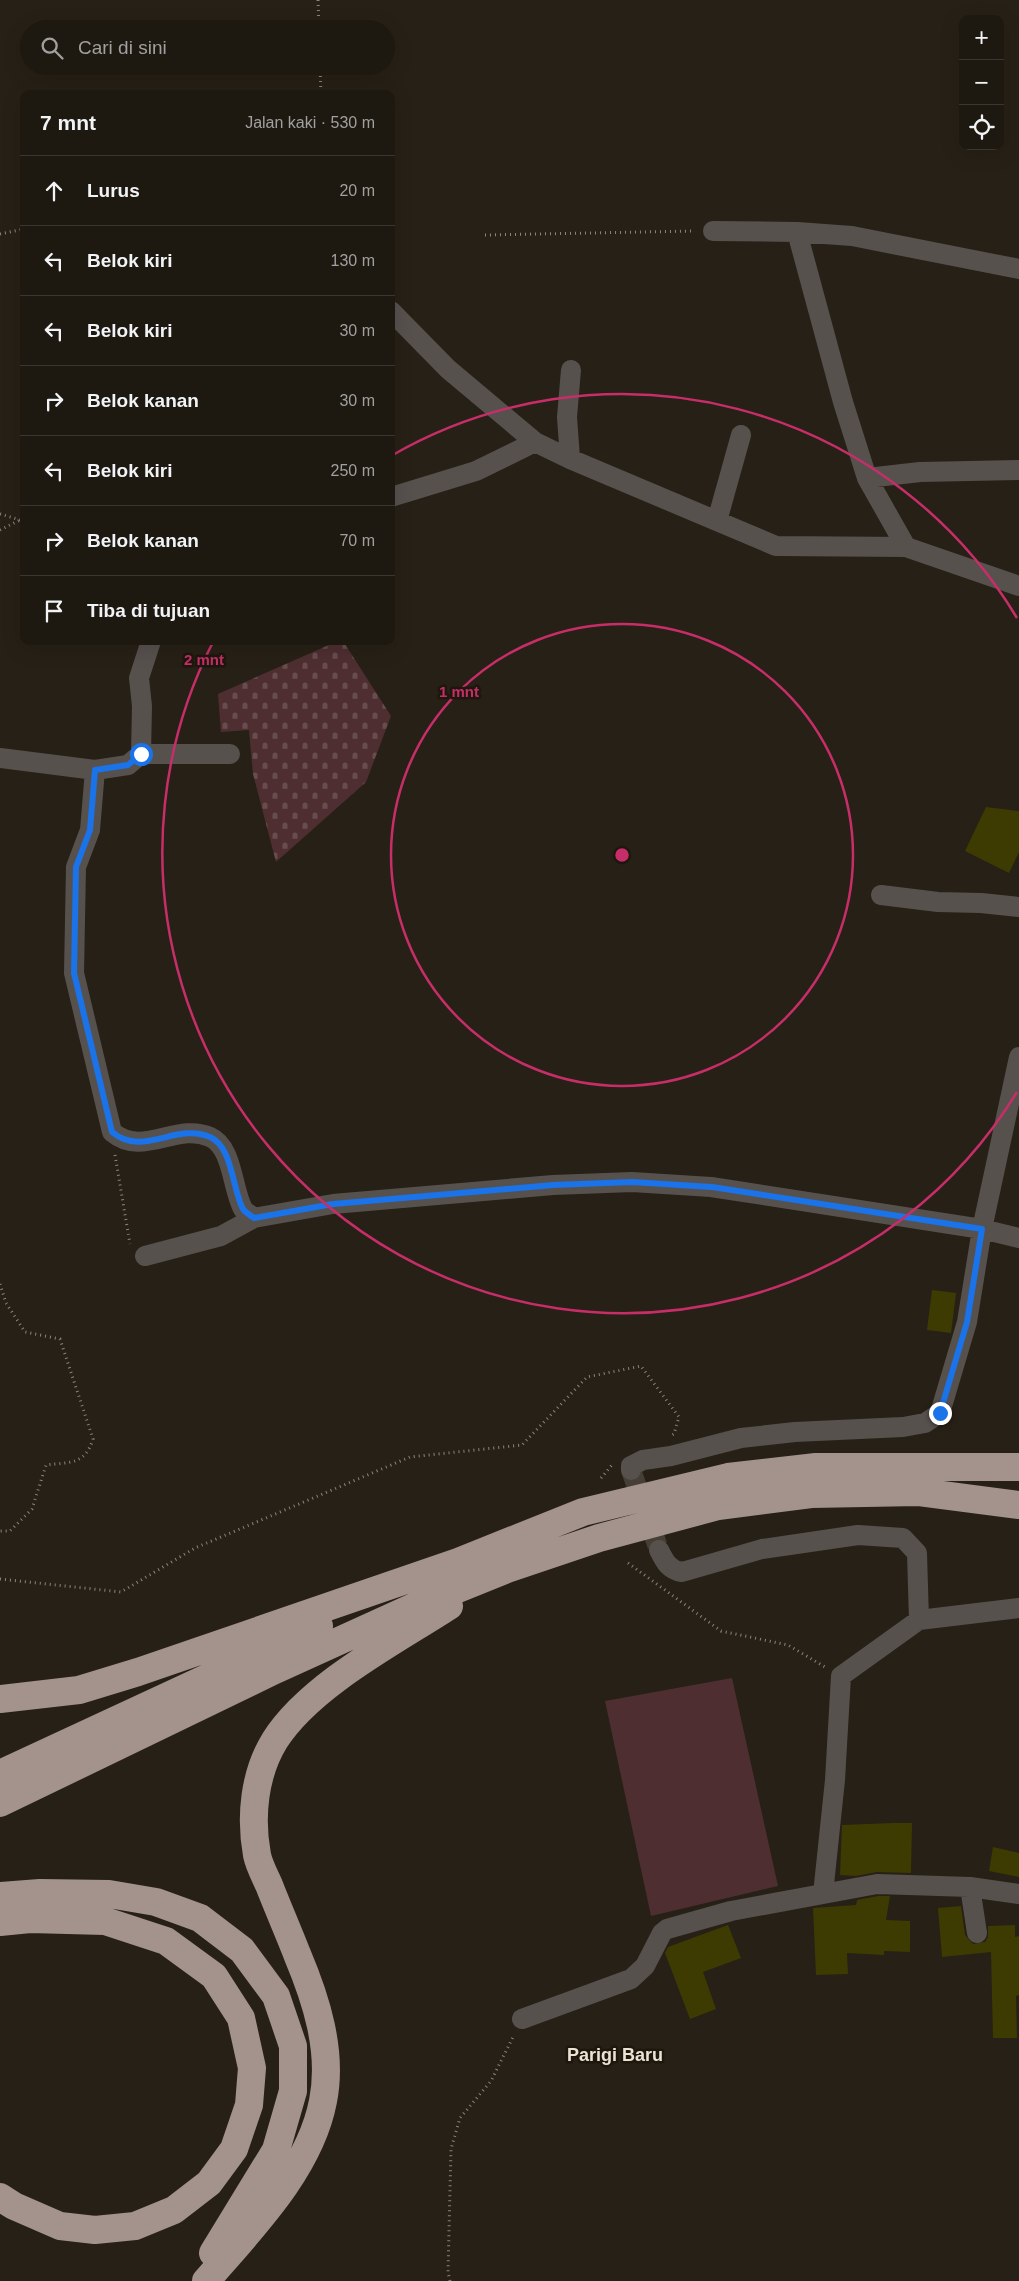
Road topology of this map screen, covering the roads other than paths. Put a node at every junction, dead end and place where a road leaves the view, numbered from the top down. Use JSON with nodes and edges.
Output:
{"nodes":[{"id":1,"x":713,"y":231,"type":"road end"},
{"id":2,"x":797,"y":232,"type":"junction"},
{"id":3,"x":1019,"y":269,"type":"edge"},
{"id":4,"x":395,"y":315,"type":"edge"},
{"id":5,"x":571,"y":370,"type":"dead end"},
{"id":6,"x":741,"y":435,"type":"dead end"},
{"id":7,"x":535,"y":442,"type":"junction"},
{"id":8,"x":570,"y":459,"type":"junction"},
{"id":9,"x":1019,"y":470,"type":"edge"},
{"id":10,"x":867,"y":478,"type":"junction"},
{"id":11,"x":395,"y":496,"type":"edge"},
{"id":12,"x":717,"y":521,"type":"junction"},
{"id":13,"x":906,"y":547,"type":"junction"},
{"id":14,"x":1019,"y":586,"type":"edge"},
{"id":15,"x":151,"y":645,"type":"edge"},
{"id":16,"x":141,"y":754,"type":"junction"},
{"id":17,"x":230,"y":754,"type":"dead end"},
{"id":18,"x":0,"y":758,"type":"edge"},
{"id":19,"x":95,"y":770,"type":"junction"},
{"id":20,"x":881,"y":895,"type":"dead end"},
{"id":21,"x":1019,"y":907,"type":"edge"},
{"id":22,"x":1019,"y":1057,"type":"edge"},
{"id":23,"x":1012,"y":1119,"type":"edge"},
{"id":24,"x":254,"y":1218,"type":"junction"},
{"id":25,"x":982,"y":1229,"type":"junction"},
{"id":26,"x":1019,"y":1238,"type":"edge"},
{"id":27,"x":145,"y":1256,"type":"road end"},
{"id":28,"x":624,"y":1465,"type":"road end"},
{"id":29,"x":1019,"y":1467,"type":"edge"},
{"id":30,"x":1019,"y":1504,"type":"edge"},
{"id":31,"x":659,"y":1550,"type":"tunnel mouth"},
{"id":32,"x":458,"y":1562,"type":"junction"},
{"id":33,"x":507,"y":1569,"type":"junction"},
{"id":34,"x":1019,"y":1608,"type":"edge"},
{"id":35,"x":919,"y":1620,"type":"junction"},
{"id":36,"x":0,"y":1699,"type":"edge"},
{"id":37,"x":0,"y":1774,"type":"edge"},
{"id":38,"x":0,"y":1802,"type":"edge"},
{"id":39,"x":970,"y":1887,"type":"junction"},
{"id":40,"x":823,"y":1894,"type":"junction"},
{"id":41,"x":1019,"y":1894,"type":"edge"},
{"id":42,"x":0,"y":1896,"type":"edge"},
{"id":43,"x":0,"y":1922,"type":"edge"},
{"id":44,"x":977,"y":1933,"type":"dead end"},
{"id":45,"x":522,"y":2019,"type":"road end"},
{"id":46,"x":0,"y":2197,"type":"edge"},
{"id":47,"x":195,"y":2281,"type":"edge"},
{"id":48,"x":206,"y":2281,"type":"edge"}],
"edges":[{"from":1,"to":2,"type":"street"},
{"from":2,"to":3,"type":"street"},
{"from":2,"to":10,"type":"street"},
{"from":4,"to":7,"type":"street"},
{"from":5,"to":8,"type":"street"},
{"from":6,"to":12,"type":"street"},
{"from":7,"to":8,"type":"street"},
{"from":7,"to":11,"type":"street"},
{"from":8,"to":12,"type":"street"},
{"from":9,"to":10,"type":"street"},
{"from":10,"to":13,"type":"street"},
{"from":12,"to":13,"type":"street"},
{"from":13,"to":14,"type":"street"},
{"from":15,"to":16,"type":"street"},
{"from":16,"to":17,"type":"street"},
{"from":16,"to":19,"type":"street"},
{"from":18,"to":19,"type":"street"},
{"from":19,"to":24,"type":"street"},
{"from":20,"to":21,"type":"street"},
{"from":22,"to":23,"type":"street"},
{"from":23,"to":25,"type":"street"},
{"from":24,"to":25,"type":"street"},
{"from":24,"to":27,"type":"street"},
{"from":25,"to":26,"type":"street"},
{"from":25,"to":28,"type":"street"},
{"from":29,"to":32,"type":"highway"},
{"from":30,"to":33,"type":"highway"},
{"from":31,"to":35,"type":"street"},
{"from":32,"to":36,"type":"highway"},
{"from":32,"to":37,"type":"highway"},
{"from":33,"to":38,"type":"highway"},
{"from":33,"to":48,"type":"highway"},
{"from":34,"to":35,"type":"street"},
{"from":35,"to":40,"type":"street"},
{"from":39,"to":40,"type":"street"},
{"from":39,"to":41,"type":"street"},
{"from":39,"to":44,"type":"street"},
{"from":40,"to":45,"type":"street"},
{"from":42,"to":47,"type":"highway"},
{"from":43,"to":46,"type":"highway"}]}
